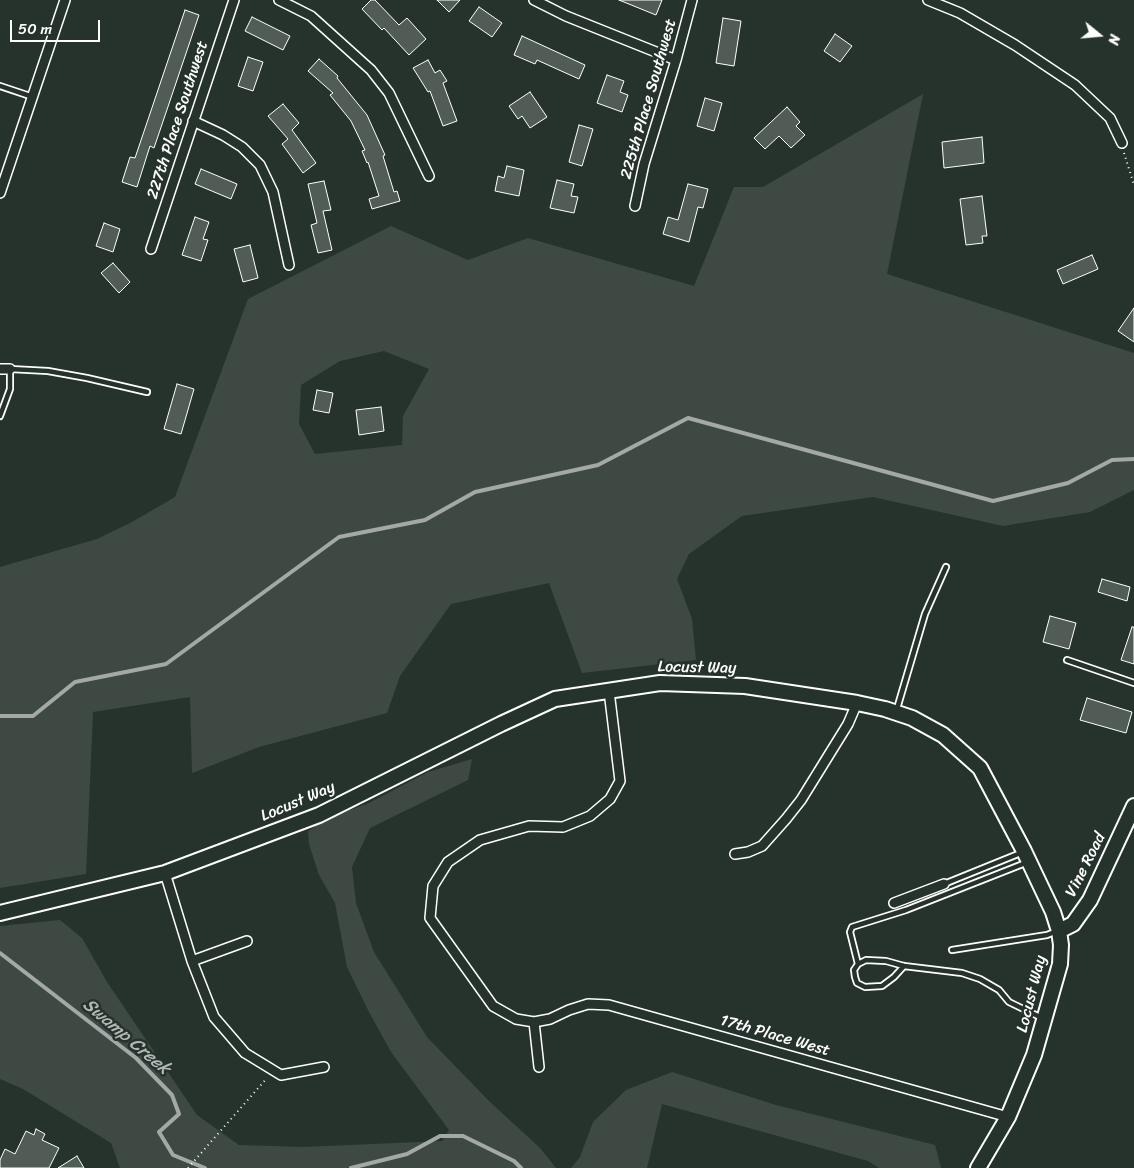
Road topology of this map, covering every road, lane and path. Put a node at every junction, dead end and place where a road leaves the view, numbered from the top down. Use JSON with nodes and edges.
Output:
{"nodes":[{"id":1,"x":65,"y":0,"type":"edge"},
{"id":2,"x":234,"y":0,"type":"edge"},
{"id":3,"x":279,"y":0,"type":"edge"},
{"id":4,"x":534,"y":0,"type":"edge"},
{"id":5,"x":692,"y":0,"type":"edge"},
{"id":6,"x":928,"y":0,"type":"edge"},
{"id":7,"x":676,"y":60,"type":"junction"},
{"id":8,"x":0,"y":86,"type":"edge"},
{"id":9,"x":33,"y":97,"type":"junction"},
{"id":10,"x":193,"y":121,"type":"junction"},
{"id":11,"x":1122,"y":143,"type":"joint"},
{"id":12,"x":429,"y":176,"type":"dead end"},
{"id":13,"x":1134,"y":185,"type":"edge"},
{"id":14,"x":0,"y":193,"type":"edge"},
{"id":15,"x":635,"y":206,"type":"dead end"},
{"id":16,"x":151,"y":249,"type":"dead end"},
{"id":17,"x":288,"y":265,"type":"dead end"},
{"id":18,"x":0,"y":369,"type":"edge"},
{"id":19,"x":10,"y":369,"type":"junction"},
{"id":20,"x":147,"y":392,"type":"dead end"},
{"id":21,"x":0,"y":416,"type":"edge"},
{"id":22,"x":946,"y":566,"type":"dead end"},
{"id":23,"x":1067,"y":660,"type":"dead end"},
{"id":24,"x":1134,"y":683,"type":"edge"},
{"id":25,"x":609,"y":691,"type":"junction"},
{"id":26,"x":857,"y":703,"type":"junction"},
{"id":27,"x":895,"y":712,"type":"junction"},
{"id":28,"x":1134,"y":806,"type":"edge"},
{"id":29,"x":735,"y":854,"type":"dead end"},
{"id":30,"x":1027,"y":857,"type":"junction"},
{"id":31,"x":166,"y":873,"type":"junction"},
{"id":32,"x":944,"y":884,"type":"joint"},
{"id":33,"x":894,"y":903,"type":"dead end"},
{"id":34,"x":0,"y":913,"type":"edge"},
{"id":35,"x":1059,"y":931,"type":"junction"},
{"id":36,"x":247,"y":941,"type":"dead end"},
{"id":37,"x":952,"y":950,"type":"dead end"},
{"id":38,"x":192,"y":960,"type":"junction"},
{"id":39,"x":858,"y":964,"type":"junction"},
{"id":40,"x":904,"y":966,"type":"junction"},
{"id":41,"x":1045,"y":1020,"type":"junction"},
{"id":42,"x":534,"y":1022,"type":"junction"},
{"id":43,"x":324,"y":1067,"type":"dead end"},
{"id":44,"x":539,"y":1067,"type":"dead end"},
{"id":45,"x":274,"y":1071,"type":"junction"},
{"id":46,"x":1008,"y":1117,"type":"junction"},
{"id":47,"x":188,"y":1168,"type":"edge"},
{"id":48,"x":978,"y":1168,"type":"edge"}],
"edges":[{"from":1,"to":9,"type":"street"},
{"from":2,"to":10,"type":"street","name":"227th Place Southwest"},
{"from":3,"to":12,"type":"street"},
{"from":4,"to":7,"type":"street"},
{"from":5,"to":7,"type":"street","name":"225th Place Southwest"},
{"from":6,"to":11,"type":"street"},
{"from":7,"to":15,"type":"street","name":"225th Place Southwest"},
{"from":8,"to":9,"type":"lane"},
{"from":9,"to":14,"type":"street"},
{"from":10,"to":16,"type":"street","name":"227th Place Southwest"},
{"from":10,"to":17,"type":"street"},
{"from":11,"to":13,"type":"path"},
{"from":18,"to":19,"type":"street"},
{"from":19,"to":20,"type":"lane"},
{"from":19,"to":21,"type":"lane"},
{"from":22,"to":27,"type":"lane"},
{"from":23,"to":24,"type":"lane"},
{"from":25,"to":26,"type":"main road","name":"Locust Way"},
{"from":25,"to":31,"type":"main road","name":"Locust Way"},
{"from":25,"to":42,"type":"street"},
{"from":26,"to":27,"type":"main road","name":"Locust Way"},
{"from":26,"to":29,"type":"street"},
{"from":27,"to":30,"type":"main road","name":"Locust Way"},
{"from":28,"to":35,"type":"main road","name":"Vine Road"},
{"from":30,"to":32,"type":"lane"},
{"from":30,"to":35,"type":"main road","name":"Locust Way"},
{"from":30,"to":39,"type":"lane"},
{"from":31,"to":34,"type":"main road","name":"Locust Way"},
{"from":31,"to":38,"type":"street"},
{"from":32,"to":33,"type":"street"},
{"from":35,"to":37,"type":"lane"},
{"from":35,"to":41,"type":"main road","name":"Locust Way"},
{"from":36,"to":38,"type":"street"},
{"from":38,"to":45,"type":"street"},
{"from":39,"to":40,"type":"lane"},
{"from":39,"to":40,"type":"lane"},
{"from":40,"to":41,"type":"lane"},
{"from":41,"to":46,"type":"main road","name":"Locust Way"},
{"from":42,"to":44,"type":"street"},
{"from":42,"to":46,"type":"street","name":"17th Place West"},
{"from":43,"to":45,"type":"street"},
{"from":45,"to":47,"type":"path"},
{"from":46,"to":48,"type":"main road","name":"Locust Way"}]}
